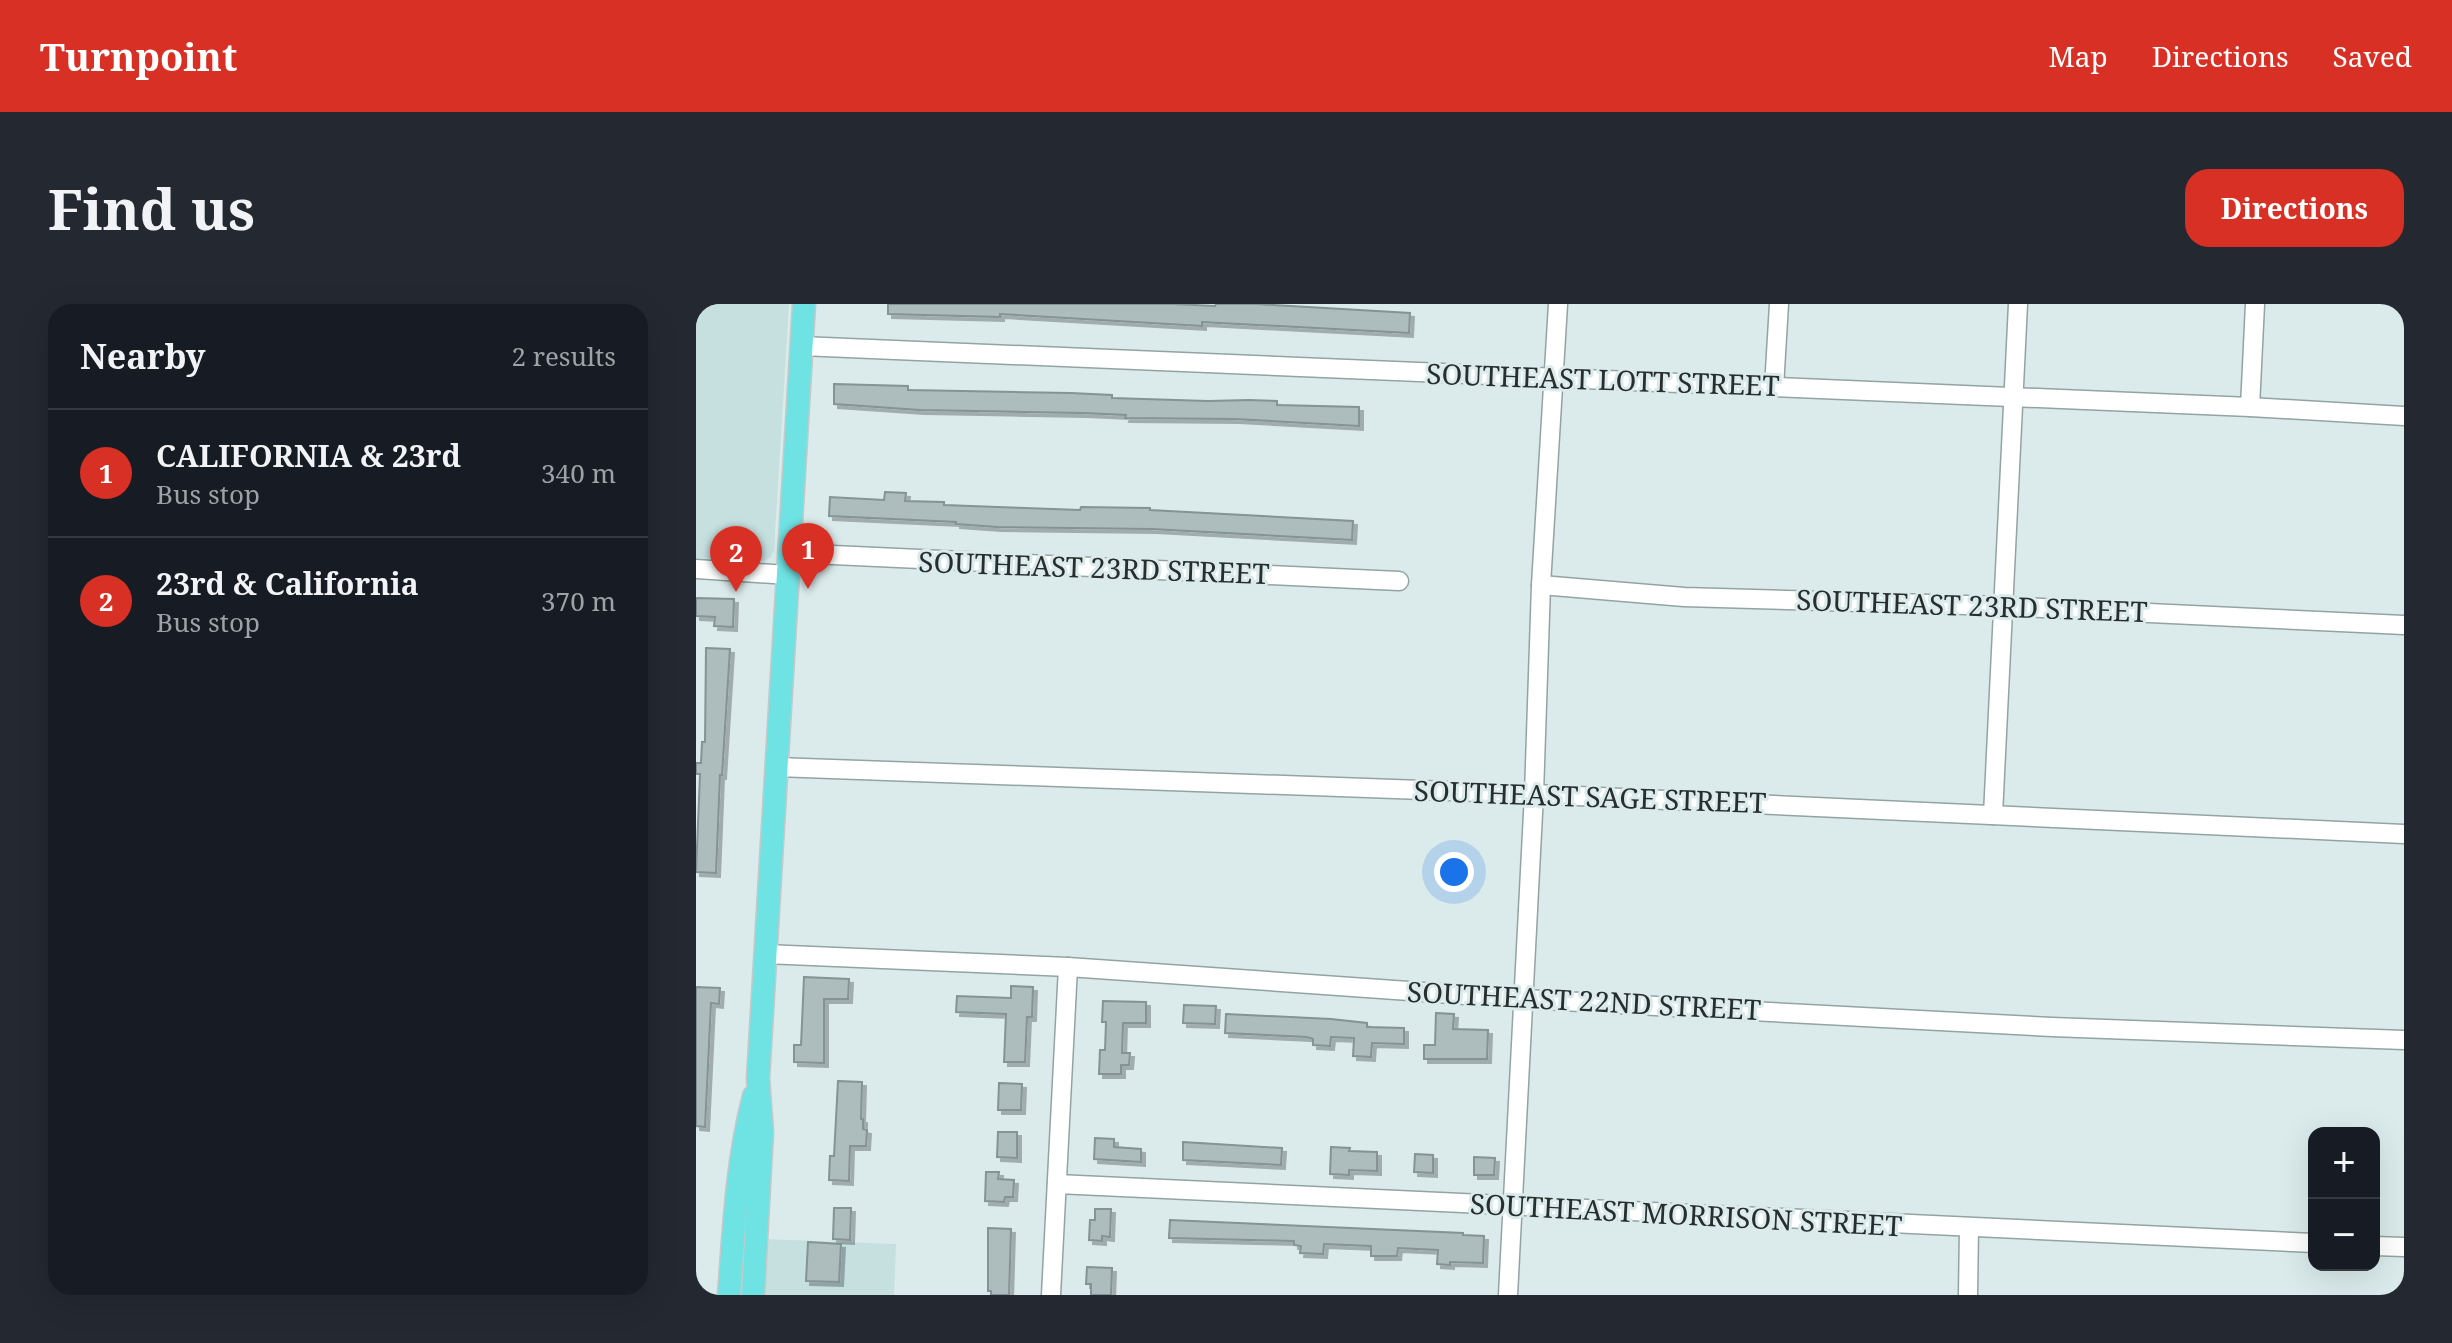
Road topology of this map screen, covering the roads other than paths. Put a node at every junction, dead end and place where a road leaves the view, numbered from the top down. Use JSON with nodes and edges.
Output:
{"nodes":[{"id":1,"x":804,"y":304,"type":"edge"},
{"id":2,"x":1558,"y":304,"type":"edge"},
{"id":3,"x":1779,"y":304,"type":"edge"},
{"id":4,"x":2018,"y":304,"type":"edge"},
{"id":5,"x":2255,"y":304,"type":"edge"},
{"id":6,"x":801,"y":346,"type":"junction"},
{"id":7,"x":1554,"y":378,"type":"junction"},
{"id":8,"x":1774,"y":387,"type":"junction"},
{"id":9,"x":2015,"y":398,"type":"junction"},
{"id":10,"x":2250,"y":407,"type":"junction"},
{"id":11,"x":2404,"y":416,"type":"edge"},
{"id":12,"x":789,"y":564,"type":"junction"},
{"id":13,"x":696,"y":569,"type":"edge"},
{"id":14,"x":1399,"y":581,"type":"dead end"},
{"id":15,"x":1541,"y":585,"type":"junction"},
{"id":16,"x":2002,"y":606,"type":"junction"},
{"id":17,"x":2404,"y":625,"type":"edge"},
{"id":18,"x":776,"y":767,"type":"junction"},
{"id":19,"x":1534,"y":794,"type":"junction"},
{"id":20,"x":1993,"y":815,"type":"junction"},
{"id":21,"x":2404,"y":834,"type":"edge"},
{"id":22,"x":765,"y":954,"type":"junction"},
{"id":23,"x":1068,"y":967,"type":"junction"},
{"id":24,"x":1523,"y":999,"type":"junction"},
{"id":25,"x":2404,"y":1040,"type":"edge"},
{"id":26,"x":758,"y":1079,"type":"junction"},
{"id":27,"x":1057,"y":1184,"type":"junction"},
{"id":28,"x":1512,"y":1207,"type":"junction"},
{"id":29,"x":1969,"y":1228,"type":"junction"},
{"id":30,"x":2308,"y":1243,"type":"edge"},
{"id":31,"x":2380,"y":1246,"type":"edge"},
{"id":32,"x":2404,"y":1247,"type":"edge"},
{"id":33,"x":729,"y":1295,"type":"edge"},
{"id":34,"x":753,"y":1295,"type":"edge"},
{"id":35,"x":1051,"y":1295,"type":"edge"},
{"id":36,"x":1508,"y":1295,"type":"edge"},
{"id":37,"x":1968,"y":1295,"type":"edge"}],
"edges":[{"from":1,"to":6,"type":"main road"},
{"from":2,"to":7,"type":"street"},
{"from":3,"to":8,"type":"street"},
{"from":4,"to":9,"type":"street"},
{"from":5,"to":10,"type":"street"},
{"from":6,"to":7,"type":"street","name":"SOUTHEAST LOTT STREET"},
{"from":6,"to":12,"type":"main road"},
{"from":7,"to":8,"type":"street","name":"SOUTHEAST LOTT STREET"},
{"from":7,"to":15,"type":"street"},
{"from":8,"to":9,"type":"street","name":"SOUTHEAST LOTT STREET"},
{"from":9,"to":10,"type":"street","name":"SOUTHEAST LOTT STREET"},
{"from":9,"to":16,"type":"street"},
{"from":10,"to":11,"type":"street","name":"SOUTHEAST LOTT STREET"},
{"from":12,"to":13,"type":"street","name":"SOUTHEAST 23RD STREET"},
{"from":12,"to":14,"type":"street","name":"SOUTHEAST 23RD STREET"},
{"from":12,"to":18,"type":"main road"},
{"from":15,"to":16,"type":"street","name":"SOUTHEAST 23RD STREET"},
{"from":15,"to":19,"type":"street"},
{"from":16,"to":17,"type":"street","name":"SOUTHEAST 23RD STREET"},
{"from":16,"to":20,"type":"street"},
{"from":18,"to":19,"type":"street","name":"SOUTHEAST SAGE STREET"},
{"from":18,"to":22,"type":"main road"},
{"from":19,"to":20,"type":"street","name":"SOUTHEAST SAGE STREET"},
{"from":19,"to":24,"type":"street"},
{"from":20,"to":21,"type":"street","name":"SOUTHEAST SAGE STREET"},
{"from":22,"to":23,"type":"street","name":"SOUTHEAST 22ND STREET"},
{"from":22,"to":26,"type":"main road"},
{"from":23,"to":24,"type":"street","name":"SOUTHEAST 22ND STREET"},
{"from":23,"to":27,"type":"street"},
{"from":24,"to":25,"type":"street","name":"SOUTHEAST 22ND STREET"},
{"from":24,"to":28,"type":"street"},
{"from":26,"to":33,"type":"main road"},
{"from":26,"to":34,"type":"main road"},
{"from":27,"to":28,"type":"street","name":"SOUTHEAST MORRISON STREET"},
{"from":27,"to":35,"type":"street"},
{"from":28,"to":29,"type":"street","name":"SOUTHEAST MORRISON STREET"},
{"from":28,"to":36,"type":"street"},
{"from":29,"to":30,"type":"street","name":"SOUTHEAST MORRISON STREET"},
{"from":29,"to":37,"type":"street"},
{"from":31,"to":32,"type":"street"}]}
